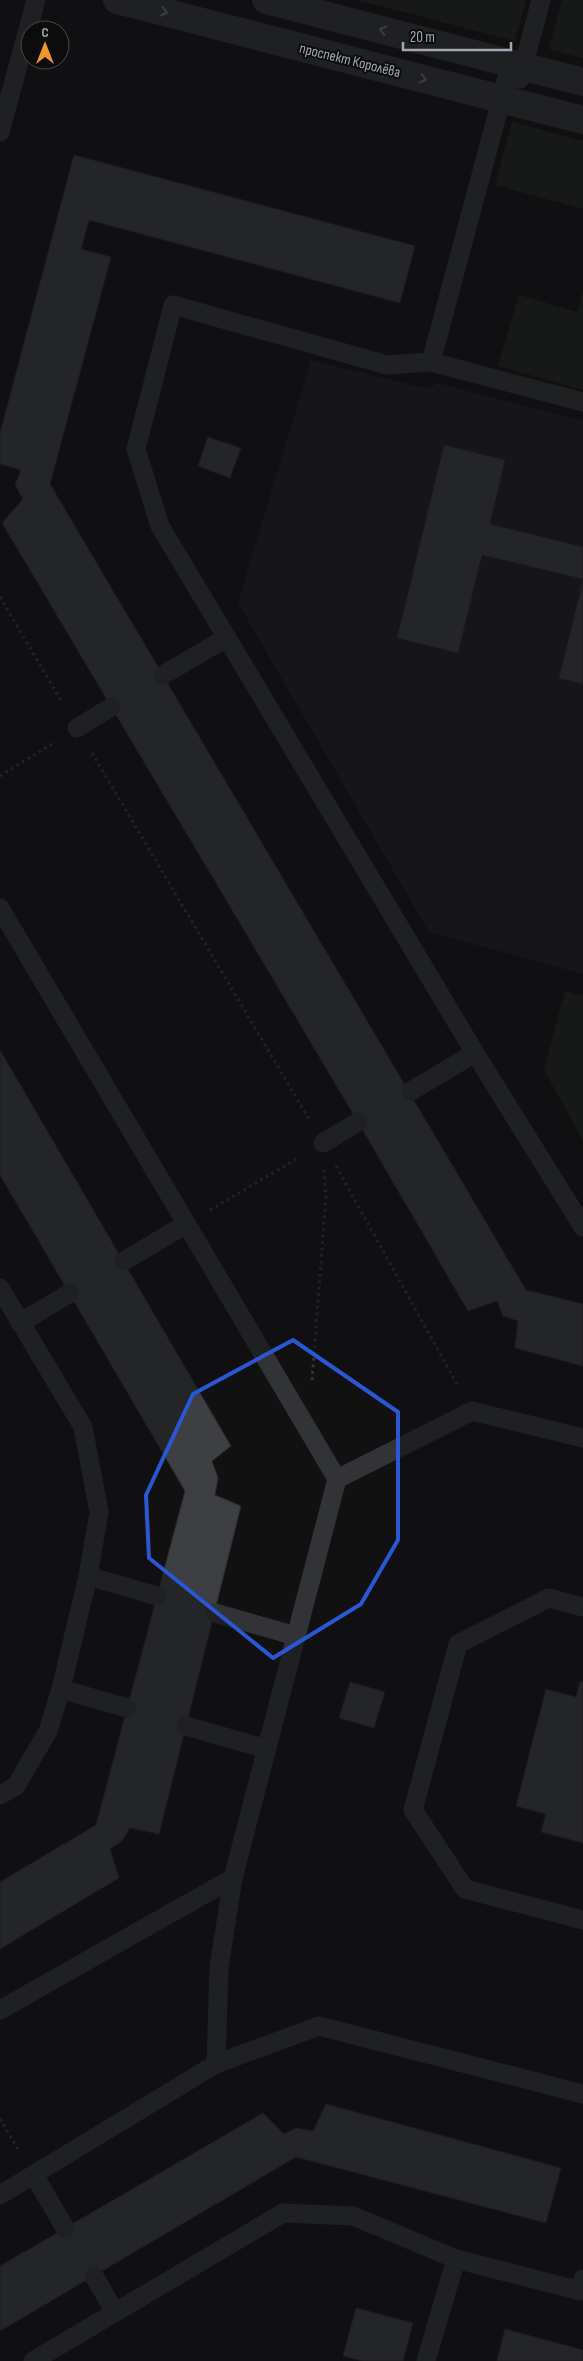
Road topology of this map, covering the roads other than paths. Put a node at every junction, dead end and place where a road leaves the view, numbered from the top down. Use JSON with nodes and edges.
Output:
{"nodes":[{"id":1,"x":36,"y":0,"type":"edge"},
{"id":2,"x":117,"y":0,"type":"edge"},
{"id":3,"x":266,"y":0,"type":"edge"},
{"id":4,"x":541,"y":0,"type":"edge"},
{"id":5,"x":517,"y":65,"type":"junction"},
{"id":6,"x":8,"y":74,"type":"edge"},
{"id":7,"x":583,"y":82,"type":"edge"},
{"id":8,"x":508,"y":101,"type":"junction"},
{"id":9,"x":583,"y":120,"type":"edge"},
{"id":10,"x":0,"y":132,"type":"edge"},
{"id":11,"x":431,"y":362,"type":"junction"},
{"id":12,"x":583,"y":402,"type":"edge"},
{"id":13,"x":226,"y":638,"type":"junction"},
{"id":14,"x":163,"y":675,"type":"dead end"},
{"id":15,"x":112,"y":707,"type":"dead end"},
{"id":16,"x":78,"y":728,"type":"road end"},
{"id":17,"x":0,"y":908,"type":"edge"},
{"id":18,"x":475,"y":1053,"type":"junction"},
{"id":19,"x":411,"y":1091,"type":"dead end"},
{"id":20,"x":358,"y":1122,"type":"dead end"},
{"id":21,"x":323,"y":1143,"type":"road end"},
{"id":22,"x":186,"y":1224,"type":"junction"},
{"id":23,"x":583,"y":1227,"type":"edge"},
{"id":24,"x":124,"y":1261,"type":"dead end"},
{"id":25,"x":0,"y":1288,"type":"edge"},
{"id":26,"x":70,"y":1293,"type":"dead end"},
{"id":27,"x":20,"y":1323,"type":"junction"},
{"id":28,"x":583,"y":1438,"type":"edge"},
{"id":29,"x":337,"y":1479,"type":"junction"},
{"id":30,"x":88,"y":1576,"type":"junction"},
{"id":31,"x":157,"y":1596,"type":"dead end"},
{"id":32,"x":583,"y":1608,"type":"edge"},
{"id":33,"x":215,"y":1613,"type":"dead end"},
{"id":34,"x":296,"y":1636,"type":"junction"},
{"id":35,"x":61,"y":1689,"type":"junction"},
{"id":36,"x":127,"y":1708,"type":"dead end"},
{"id":37,"x":186,"y":1726,"type":"dead end"},
{"id":38,"x":267,"y":1749,"type":"junction"},
{"id":39,"x":0,"y":1795,"type":"edge"},
{"id":40,"x":233,"y":1878,"type":"junction"},
{"id":41,"x":583,"y":1920,"type":"edge"},
{"id":42,"x":0,"y":2010,"type":"edge"},
{"id":43,"x":216,"y":2064,"type":"junction"},
{"id":44,"x":583,"y":2094,"type":"edge"},
{"id":45,"x":34,"y":2175,"type":"junction"},
{"id":46,"x":0,"y":2195,"type":"edge"},
{"id":47,"x":65,"y":2228,"type":"dead end"},
{"id":48,"x":456,"y":2259,"type":"junction"},
{"id":49,"x":94,"y":2276,"type":"dead end"},
{"id":50,"x":583,"y":2280,"type":"edge"},
{"id":51,"x":115,"y":2312,"type":"junction"},
{"id":52,"x":33,"y":2361,"type":"edge"},
{"id":53,"x":426,"y":2361,"type":"edge"}],
"edges":[{"from":1,"to":6,"type":"lane"},
{"from":2,"to":8,"type":"street","name":"проспект Королёва","one_way":true},
{"from":5,"to":3,"type":"street","one_way":true},
{"from":4,"to":5,"type":"lane"},
{"from":5,"to":7,"type":"street"},
{"from":5,"to":8,"type":"lane"},
{"from":6,"to":10,"type":"lane"},
{"from":8,"to":9,"type":"street","name":"проспект Королёва"},
{"from":8,"to":11,"type":"lane"},
{"from":11,"to":12,"type":"lane"},
{"from":11,"to":13,"type":"lane"},
{"from":13,"to":14,"type":"lane"},
{"from":13,"to":18,"type":"lane"},
{"from":15,"to":16,"type":"lane"},
{"from":17,"to":22,"type":"lane"},
{"from":18,"to":19,"type":"lane"},
{"from":18,"to":23,"type":"lane"},
{"from":20,"to":21,"type":"lane"},
{"from":22,"to":24,"type":"lane"},
{"from":22,"to":29,"type":"lane"},
{"from":25,"to":27,"type":"lane"},
{"from":26,"to":27,"type":"lane"},
{"from":27,"to":30,"type":"lane"},
{"from":28,"to":29,"type":"lane"},
{"from":29,"to":34,"type":"lane"},
{"from":30,"to":31,"type":"lane"},
{"from":30,"to":35,"type":"lane"},
{"from":32,"to":41,"type":"lane"},
{"from":33,"to":34,"type":"lane"},
{"from":34,"to":38,"type":"lane"},
{"from":35,"to":36,"type":"lane"},
{"from":35,"to":39,"type":"lane"},
{"from":37,"to":38,"type":"lane"},
{"from":38,"to":40,"type":"lane"},
{"from":40,"to":42,"type":"lane"},
{"from":40,"to":43,"type":"lane"},
{"from":43,"to":44,"type":"lane"},
{"from":43,"to":45,"type":"lane"},
{"from":45,"to":46,"type":"lane"},
{"from":45,"to":47,"type":"lane"},
{"from":48,"to":50,"type":"lane"},
{"from":48,"to":51,"type":"lane"},
{"from":48,"to":53,"type":"lane"},
{"from":49,"to":51,"type":"lane"},
{"from":51,"to":52,"type":"lane"}]}
